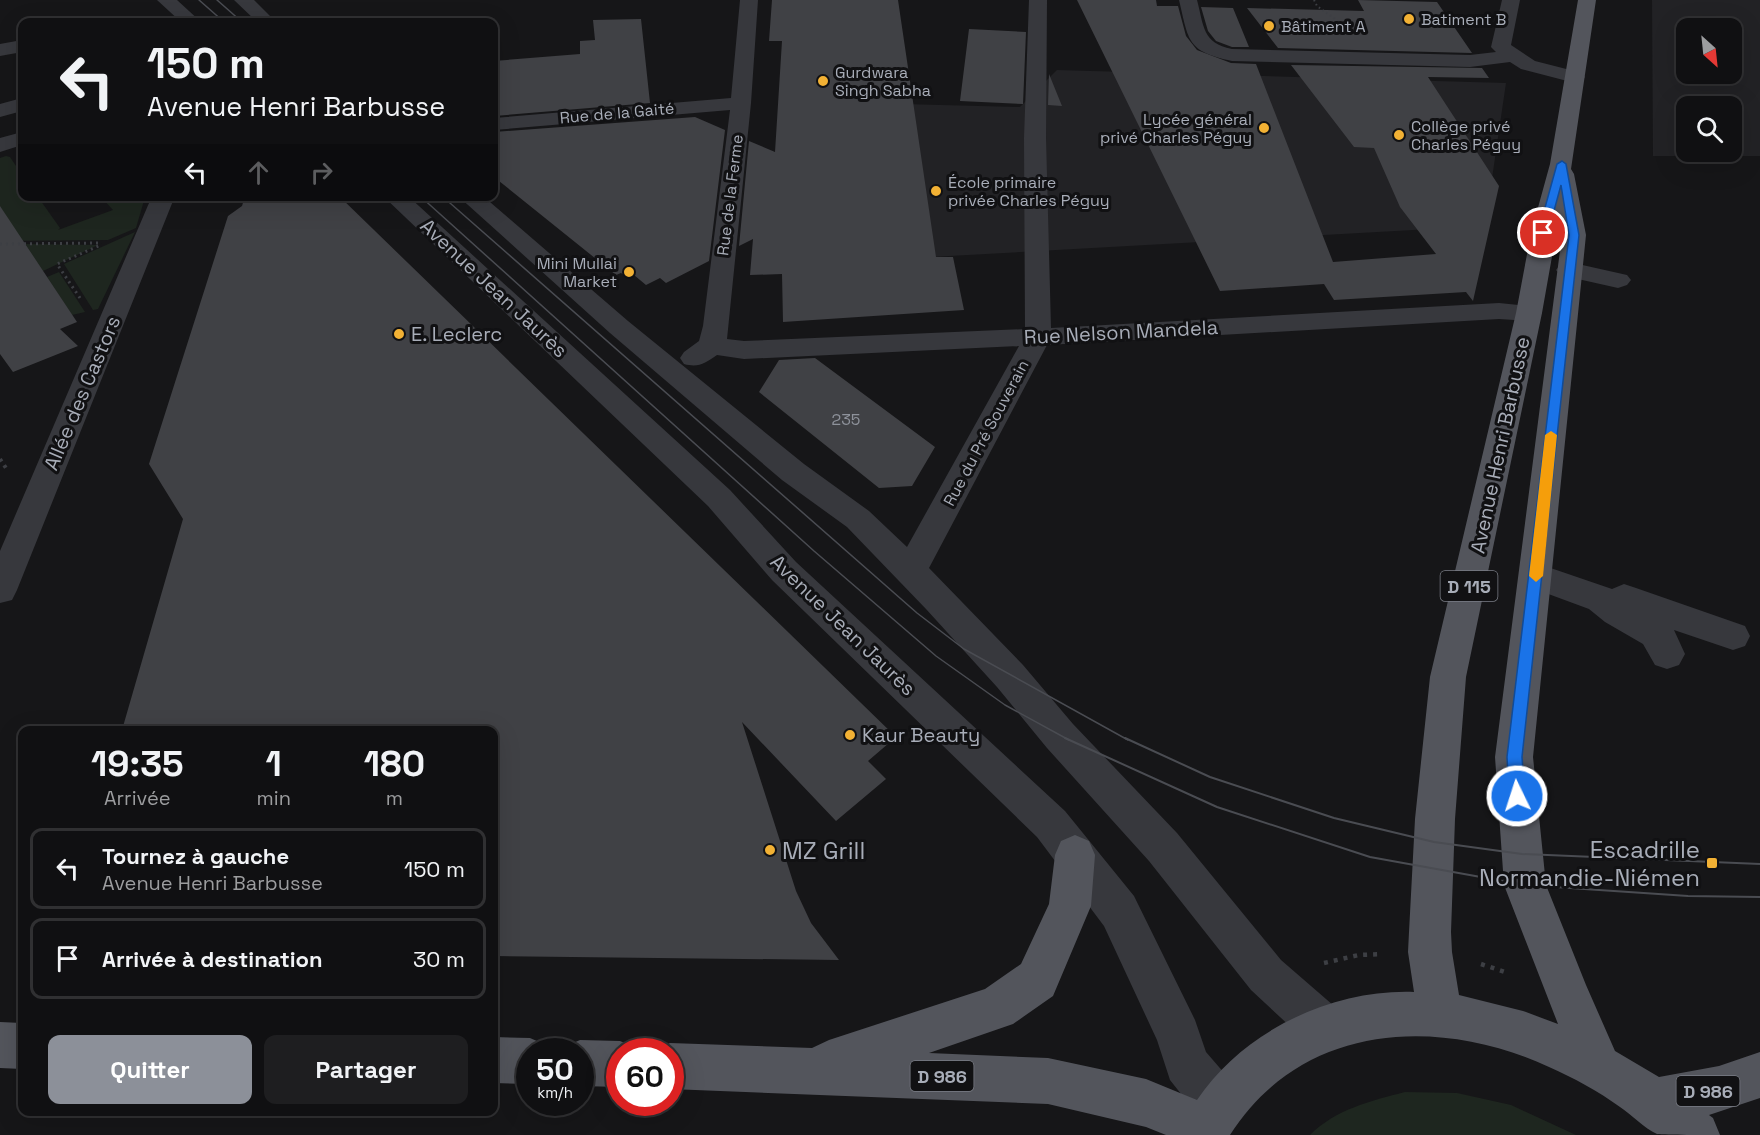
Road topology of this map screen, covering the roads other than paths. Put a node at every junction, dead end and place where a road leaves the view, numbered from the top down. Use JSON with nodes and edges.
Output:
{"nodes":[{"id":1,"x":166,"y":0,"type":"edge"},
{"id":2,"x":243,"y":0,"type":"edge"},
{"id":3,"x":748,"y":0,"type":"edge"},
{"id":4,"x":1038,"y":0,"type":"edge"},
{"id":5,"x":1188,"y":0,"type":"edge"},
{"id":6,"x":1511,"y":0,"type":"edge"},
{"id":7,"x":1587,"y":0,"type":"edge"},
{"id":8,"x":187,"y":18,"type":"edge"},
{"id":9,"x":263,"y":18,"type":"edge"},
{"id":10,"x":18,"y":47,"type":"edge"},
{"id":11,"x":0,"y":50,"type":"edge"},
{"id":12,"x":1512,"y":56,"type":"junction"},
{"id":13,"x":1575,"y":77,"type":"junction"},
{"id":14,"x":741,"y":103,"type":"junction"},
{"id":15,"x":18,"y":105,"type":"edge"},
{"id":16,"x":0,"y":111,"type":"edge"},
{"id":17,"x":498,"y":124,"type":"edge"},
{"id":18,"x":18,"y":139,"type":"edge"},
{"id":19,"x":0,"y":145,"type":"edge"},
{"id":20,"x":1562,"y":164,"type":"junction"},
{"id":21,"x":162,"y":201,"type":"edge"},
{"id":22,"x":399,"y":201,"type":"edge"},
{"id":23,"x":475,"y":201,"type":"edge"},
{"id":24,"x":1569,"y":270,"type":"junction"},
{"id":25,"x":1618,"y":280,"type":"dead end"},
{"id":26,"x":1529,"y":313,"type":"junction"},
{"id":27,"x":1038,"y":337,"type":"junction"},
{"id":28,"x":712,"y":345,"type":"junction"},
{"id":29,"x":675,"y":372,"type":"junction"},
{"id":30,"x":909,"y":572,"type":"junction"},
{"id":31,"x":1536,"y":576,"type":"junction"},
{"id":32,"x":0,"y":590,"type":"edge"},
{"id":33,"x":1599,"y":598,"type":"junction"},
{"id":34,"x":1733,"y":636,"type":"dead end"},
{"id":35,"x":1667,"y":654,"type":"dead end"},
{"id":36,"x":1075,"y":855,"type":"junction"},
{"id":37,"x":1439,"y":1014,"type":"junction"},
{"id":38,"x":1325,"y":1028,"type":"junction"},
{"id":39,"x":0,"y":1045,"type":"edge"},
{"id":40,"x":18,"y":1046,"type":"edge"},
{"id":41,"x":498,"y":1060,"type":"edge"},
{"id":42,"x":516,"y":1061,"type":"edge"},
{"id":43,"x":684,"y":1066,"type":"edge"},
{"id":44,"x":1599,"y":1066,"type":"junction"},
{"id":45,"x":807,"y":1070,"type":"junction"},
{"id":46,"x":1760,"y":1075,"type":"edge"},
{"id":47,"x":1654,"y":1102,"type":"junction"},
{"id":48,"x":1211,"y":1123,"type":"edge"},
{"id":49,"x":1696,"y":1135,"type":"edge"}],
"edges":[{"from":1,"to":8,"type":"street"},
{"from":2,"to":9,"type":"street"},
{"from":3,"to":14,"type":"street","name":"Rue de la Ferme"},
{"from":4,"to":27,"type":"street","name":"Rue du Pré Souverain"},
{"from":5,"to":12,"type":"street"},
{"from":6,"to":12,"type":"street"},
{"from":7,"to":13,"type":"main road","name":"Avenue Henri Barbusse","number":"D 115"},
{"from":10,"to":11,"type":"street"},
{"from":12,"to":13,"type":"street"},
{"from":13,"to":20,"type":"main road","name":"Avenue Henri Barbusse","number":"D 115"},
{"from":14,"to":17,"type":"street","name":"Rue de la Gaité"},
{"from":14,"to":28,"type":"street","name":"Rue de la Ferme"},
{"from":15,"to":16,"type":"street"},
{"from":18,"to":19,"type":"street"},
{"from":20,"to":24,"type":"main road","name":"Avenue Henri Barbusse","number":"D 115"},
{"from":20,"to":26,"type":"main road","name":"Avenue Henri Barbusse","number":"D 115"},
{"from":21,"to":32,"type":"street","name":"Allée des Castors"},
{"from":22,"to":36,"type":"street","name":"Avenue Jean Jaurès"},
{"from":23,"to":29,"type":"street"},
{"from":24,"to":25,"type":"street"},
{"from":24,"to":31,"type":"main road","name":"Avenue Henri Barbusse","number":"D 115"},
{"from":26,"to":27,"type":"street","name":"Rue Nelson Mandela"},
{"from":26,"to":37,"type":"main road","name":"Avenue Henri Barbusse","number":"D 115"},
{"from":27,"to":28,"type":"street","name":"Rue Nelson Mandela"},
{"from":27,"to":30,"type":"street","name":"Rue du Pré Souverain"},
{"from":28,"to":29,"type":"street"},
{"from":29,"to":30,"type":"street"},
{"from":30,"to":38,"type":"street"},
{"from":31,"to":33,"type":"street"},
{"from":31,"to":44,"type":"main road","name":"Avenue Henri Barbusse","number":"D 115"},
{"from":33,"to":34,"type":"street"},
{"from":33,"to":35,"type":"street"},
{"from":36,"to":45,"type":"main road"},
{"from":36,"to":48,"type":"street","name":"Avenue Jean Jaurès"},
{"from":37,"to":38,"type":"main road"},
{"from":37,"to":44,"type":"main road"},
{"from":38,"to":48,"type":"main road"},
{"from":39,"to":40,"type":"main road"},
{"from":41,"to":42,"type":"main road"},
{"from":43,"to":45,"type":"main road","number":"D 986"},
{"from":44,"to":47,"type":"main road"},
{"from":45,"to":48,"type":"main road","number":"D 986"},
{"from":46,"to":47,"type":"main road","number":"D 986"},
{"from":47,"to":49,"type":"main road"}]}
